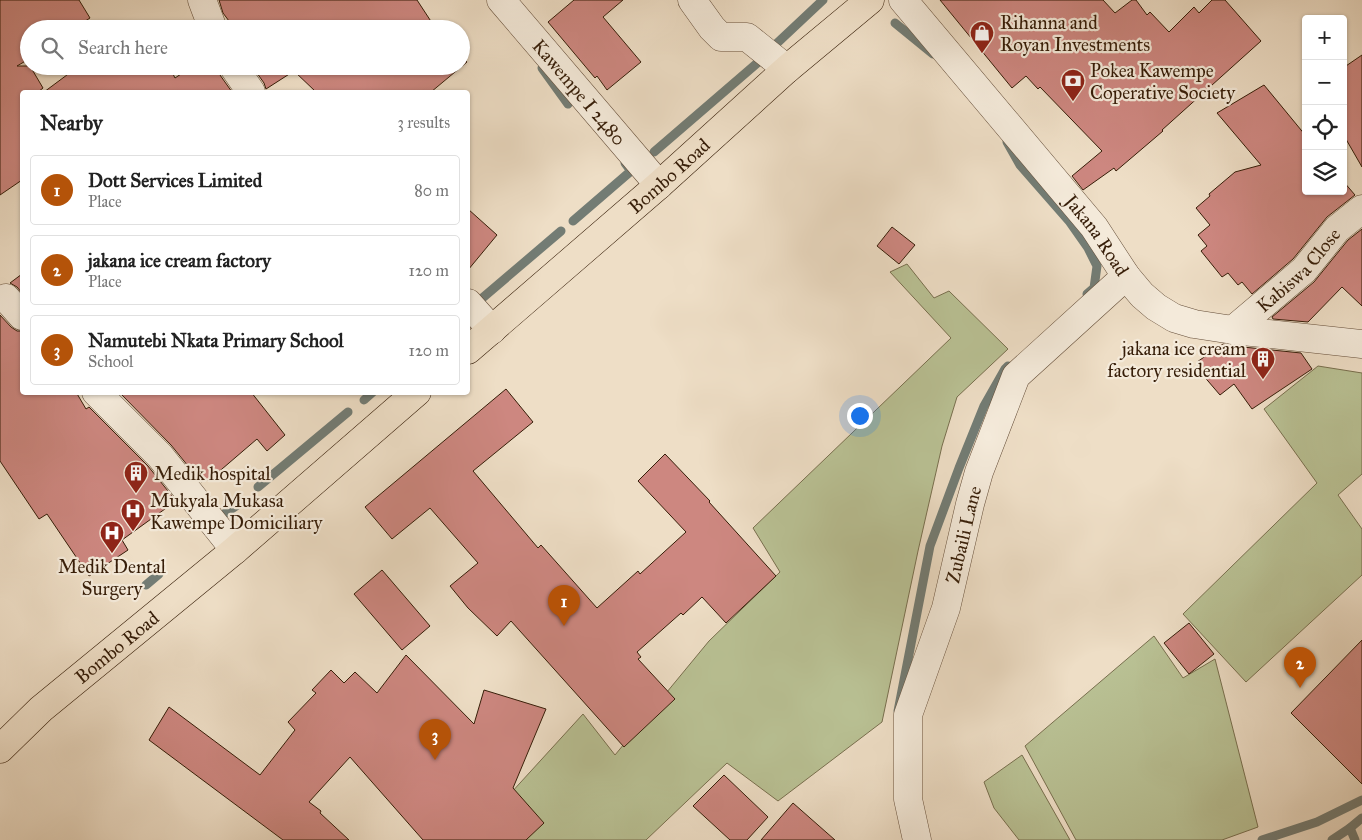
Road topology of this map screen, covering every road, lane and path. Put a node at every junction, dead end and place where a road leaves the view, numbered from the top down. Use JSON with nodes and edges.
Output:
{"nodes":[{"id":1,"x":202,"y":0,"type":"edge"},
{"id":2,"x":501,"y":0,"type":"edge"},
{"id":3,"x":692,"y":0,"type":"edge"},
{"id":4,"x":870,"y":0,"type":"edge"},
{"id":5,"x":903,"y":0,"type":"edge"},
{"id":6,"x":210,"y":20,"type":"edge"},
{"id":7,"x":787,"y":69,"type":"junction"},
{"id":8,"x":239,"y":75,"type":"edge"},
{"id":9,"x":250,"y":90,"type":"edge"},
{"id":10,"x":658,"y":185,"type":"junction"},
{"id":11,"x":1362,"y":209,"type":"edge"},
{"id":12,"x":1126,"y":276,"type":"junction"},
{"id":13,"x":470,"y":305,"type":"edge"},
{"id":14,"x":492,"y":330,"type":"junction"},
{"id":15,"x":1233,"y":330,"type":"junction"},
{"id":16,"x":1362,"y":344,"type":"edge"},
{"id":17,"x":470,"y":348,"type":"edge"},
{"id":18,"x":99,"y":395,"type":"edge"},
{"id":19,"x":414,"y":395,"type":"edge"},
{"id":20,"x":235,"y":550,"type":"junction"},
{"id":21,"x":0,"y":749,"type":"edge"},
{"id":22,"x":917,"y":840,"type":"edge"}],
"edges":[{"from":1,"to":6,"type":"street"},
{"from":2,"to":10,"type":"street","name":"Kawempe I 2480"},
{"from":3,"to":7,"type":"street"},
{"from":4,"to":7,"type":"main road","name":"Bombo Road"},
{"from":5,"to":12,"type":"street","name":"Jakana Road"},
{"from":7,"to":10,"type":"main road","name":"Bombo Road"},
{"from":8,"to":9,"type":"street"},
{"from":10,"to":14,"type":"main road","name":"Bombo Road"},
{"from":11,"to":15,"type":"street","name":"Kabiswa Close"},
{"from":12,"to":15,"type":"street","name":"Jakana Road"},
{"from":12,"to":22,"type":"street","name":"Zubaili Lane"},
{"from":13,"to":14,"type":"street"},
{"from":14,"to":17,"type":"main road","name":"Bombo Road"},
{"from":15,"to":16,"type":"street","name":"Jakana Road"},
{"from":18,"to":20,"type":"street"},
{"from":19,"to":20,"type":"main road","name":"Bombo Road"},
{"from":20,"to":21,"type":"main road","name":"Bombo Road"}]}
